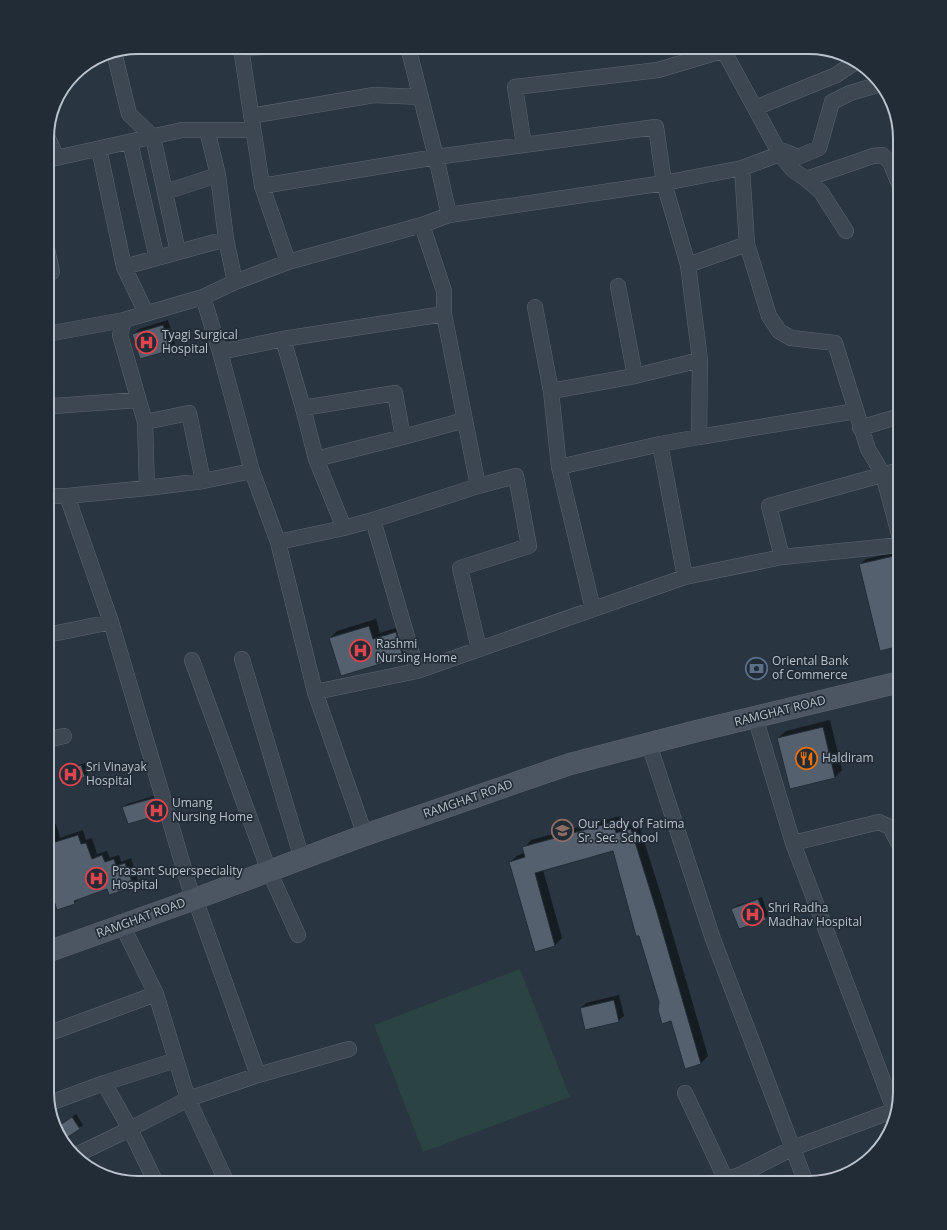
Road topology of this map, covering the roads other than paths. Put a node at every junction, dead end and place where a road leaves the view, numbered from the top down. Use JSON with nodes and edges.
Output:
{"nodes":[{"id":1,"x":242,"y":54,"type":"edge"},
{"id":2,"x":410,"y":54,"type":"edge"},
{"id":3,"x":708,"y":54,"type":"edge"},
{"id":4,"x":726,"y":54,"type":"edge"},
{"id":5,"x":115,"y":57,"type":"edge"},
{"id":6,"x":851,"y":65,"type":"edge"},
{"id":7,"x":875,"y":86,"type":"edge"},
{"id":8,"x":421,"y":96,"type":"junction"},
{"id":9,"x":755,"y":108,"type":"junction"},
{"id":10,"x":252,"y":123,"type":"junction"},
{"id":11,"x":207,"y":130,"type":"junction"},
{"id":12,"x":153,"y":136,"type":"junction"},
{"id":13,"x":130,"y":142,"type":"junction"},
{"id":14,"x":524,"y":145,"type":"junction"},
{"id":15,"x":99,"y":149,"type":"junction"},
{"id":16,"x":779,"y":152,"type":"junction"},
{"id":17,"x":436,"y":157,"type":"junction"},
{"id":18,"x":54,"y":159,"type":"edge"},
{"id":19,"x":742,"y":168,"type":"junction"},
{"id":20,"x":893,"y":169,"type":"edge"},
{"id":21,"x":218,"y":175,"type":"junction"},
{"id":22,"x":806,"y":179,"type":"junction"},
{"id":23,"x":664,"y":183,"type":"junction"},
{"id":24,"x":262,"y":186,"type":"junction"},
{"id":25,"x":165,"y":192,"type":"junction"},
{"id":26,"x":449,"y":215,"type":"junction"},
{"id":27,"x":422,"y":225,"type":"junction"},
{"id":28,"x":846,"y":231,"type":"dead end"},
{"id":29,"x":226,"y":239,"type":"junction"},
{"id":30,"x":747,"y":244,"type":"junction"},
{"id":31,"x":178,"y":252,"type":"junction"},
{"id":32,"x":157,"y":258,"type":"junction"},
{"id":33,"x":288,"y":262,"type":"junction"},
{"id":34,"x":688,"y":265,"type":"junction"},
{"id":35,"x":124,"y":267,"type":"junction"},
{"id":36,"x":235,"y":282,"type":"junction"},
{"id":37,"x":618,"y":286,"type":"dead end"},
{"id":38,"x":204,"y":297,"type":"junction"},
{"id":39,"x":535,"y":307,"type":"dead end"},
{"id":40,"x":146,"y":313,"type":"junction"},
{"id":41,"x":444,"y":314,"type":"junction"},
{"id":42,"x":124,"y":320,"type":"junction"},
{"id":43,"x":54,"y":333,"type":"edge"},
{"id":44,"x":284,"y":339,"type":"junction"},
{"id":45,"x":220,"y":352,"type":"junction"},
{"id":46,"x":700,"y":360,"type":"junction"},
{"id":47,"x":635,"y":376,"type":"junction"},
{"id":48,"x":551,"y":391,"type":"junction"},
{"id":49,"x":138,"y":400,"type":"junction"},
{"id":50,"x":54,"y":406,"type":"edge"},
{"id":51,"x":304,"y":408,"type":"junction"},
{"id":52,"x":856,"y":411,"type":"junction"},
{"id":53,"x":893,"y":418,"type":"edge"},
{"id":54,"x":465,"y":420,"type":"junction"},
{"id":55,"x":145,"y":422,"type":"junction"},
{"id":56,"x":860,"y":428,"type":"junction"},
{"id":57,"x":699,"y":437,"type":"junction"},
{"id":58,"x":403,"y":438,"type":"junction"},
{"id":59,"x":660,"y":444,"type":"junction"},
{"id":60,"x":316,"y":459,"type":"junction"},
{"id":61,"x":559,"y":467,"type":"junction"},
{"id":62,"x":252,"y":471,"type":"junction"},
{"id":63,"x":893,"y":472,"type":"edge"},
{"id":64,"x":883,"y":474,"type":"junction"},
{"id":65,"x":204,"y":481,"type":"junction"},
{"id":66,"x":478,"y":486,"type":"junction"},
{"id":67,"x":147,"y":488,"type":"junction"},
{"id":68,"x":54,"y":496,"type":"edge"},
{"id":69,"x":67,"y":496,"type":"junction"},
{"id":70,"x":893,"y":512,"type":"edge"},
{"id":71,"x":373,"y":520,"type":"junction"},
{"id":72,"x":344,"y":528,"type":"junction"},
{"id":73,"x":278,"y":542,"type":"junction"},
{"id":74,"x":893,"y":546,"type":"edge"},
{"id":75,"x":782,"y":557,"type":"junction"},
{"id":76,"x":686,"y":577,"type":"junction"},
{"id":77,"x":593,"y":609,"type":"junction"},
{"id":78,"x":110,"y":622,"type":"junction"},
{"id":79,"x":54,"y":634,"type":"edge"},
{"id":80,"x":479,"y":649,"type":"junction"},
{"id":81,"x":242,"y":659,"type":"dead end"},
{"id":82,"x":192,"y":660,"type":"dead end"},
{"id":83,"x":417,"y":671,"type":"junction"},
{"id":84,"x":893,"y":674,"type":"edge"},
{"id":85,"x":893,"y":684,"type":"edge"},
{"id":86,"x":315,"y":692,"type":"junction"},
{"id":87,"x":755,"y":718,"type":"junction"},
{"id":88,"x":64,"y":736,"type":"dead end"},
{"id":89,"x":54,"y":738,"type":"edge"},
{"id":90,"x":649,"y":744,"type":"junction"},
{"id":91,"x":363,"y":830,"type":"junction"},
{"id":92,"x":893,"y":833,"type":"edge"},
{"id":93,"x":793,"y":843,"type":"junction"},
{"id":94,"x":299,"y":849,"type":"junction"},
{"id":95,"x":268,"y":866,"type":"junction"},
{"id":96,"x":193,"y":894,"type":"junction"},
{"id":97,"x":122,"y":925,"type":"junction"},
{"id":98,"x":298,"y":935,"type":"dead end"},
{"id":99,"x":54,"y":937,"type":"edge"},
{"id":100,"x":54,"y":949,"type":"edge"},
{"id":101,"x":156,"y":994,"type":"junction"},
{"id":102,"x":54,"y":1031,"type":"edge"},
{"id":103,"x":349,"y":1049,"type":"dead end"},
{"id":104,"x":176,"y":1060,"type":"junction"},
{"id":105,"x":258,"y":1075,"type":"junction"},
{"id":106,"x":104,"y":1083,"type":"junction"},
{"id":107,"x":685,"y":1093,"type":"dead end"},
{"id":108,"x":188,"y":1099,"type":"junction"},
{"id":109,"x":55,"y":1101,"type":"edge"},
{"id":110,"x":892,"y":1103,"type":"edge"},
{"id":111,"x":890,"y":1113,"type":"edge"},
{"id":112,"x":130,"y":1129,"type":"junction"},
{"id":113,"x":793,"y":1148,"type":"junction"},
{"id":114,"x":81,"y":1153,"type":"edge"},
{"id":115,"x":150,"y":1176,"type":"edge"},
{"id":116,"x":224,"y":1176,"type":"edge"},
{"id":117,"x":724,"y":1176,"type":"edge"},
{"id":118,"x":748,"y":1176,"type":"edge"},
{"id":119,"x":803,"y":1176,"type":"edge"}],
"edges":[{"from":1,"to":10,"type":"street"},
{"from":2,"to":8,"type":"street"},
{"from":3,"to":14,"type":"street"},
{"from":4,"to":9,"type":"street"},
{"from":5,"to":12,"type":"street"},
{"from":6,"to":9,"type":"street"},
{"from":7,"to":16,"type":"street"},
{"from":8,"to":10,"type":"street"},
{"from":8,"to":17,"type":"street"},
{"from":9,"to":16,"type":"street"},
{"from":10,"to":11,"type":"street"},
{"from":10,"to":24,"type":"street"},
{"from":11,"to":12,"type":"street"},
{"from":11,"to":21,"type":"street"},
{"from":12,"to":13,"type":"street"},
{"from":12,"to":25,"type":"street"},
{"from":13,"to":15,"type":"street"},
{"from":13,"to":32,"type":"street"},
{"from":14,"to":17,"type":"street"},
{"from":14,"to":23,"type":"street"},
{"from":15,"to":18,"type":"street"},
{"from":15,"to":35,"type":"street"},
{"from":16,"to":19,"type":"street"},
{"from":16,"to":22,"type":"street"},
{"from":17,"to":24,"type":"street"},
{"from":17,"to":26,"type":"street"},
{"from":19,"to":23,"type":"street"},
{"from":19,"to":30,"type":"street"},
{"from":20,"to":22,"type":"street"},
{"from":21,"to":25,"type":"street"},
{"from":21,"to":29,"type":"street"},
{"from":22,"to":28,"type":"street"},
{"from":23,"to":26,"type":"street"},
{"from":23,"to":34,"type":"street"},
{"from":24,"to":33,"type":"street"},
{"from":25,"to":31,"type":"street"},
{"from":26,"to":27,"type":"street"},
{"from":27,"to":33,"type":"street"},
{"from":27,"to":41,"type":"street"},
{"from":29,"to":31,"type":"street"},
{"from":29,"to":36,"type":"street"},
{"from":30,"to":34,"type":"street"},
{"from":30,"to":52,"type":"street"},
{"from":31,"to":32,"type":"street"},
{"from":32,"to":35,"type":"street"},
{"from":33,"to":36,"type":"street"},
{"from":34,"to":46,"type":"street"},
{"from":35,"to":40,"type":"street"},
{"from":36,"to":38,"type":"street"},
{"from":37,"to":47,"type":"street"},
{"from":38,"to":40,"type":"street"},
{"from":38,"to":45,"type":"street"},
{"from":39,"to":48,"type":"street"},
{"from":40,"to":42,"type":"street"},
{"from":41,"to":44,"type":"street"},
{"from":41,"to":54,"type":"street"},
{"from":42,"to":43,"type":"street"},
{"from":42,"to":49,"type":"street"},
{"from":44,"to":45,"type":"street"},
{"from":44,"to":51,"type":"street"},
{"from":45,"to":62,"type":"street"},
{"from":46,"to":47,"type":"street"},
{"from":46,"to":57,"type":"street"},
{"from":47,"to":48,"type":"street"},
{"from":48,"to":61,"type":"street"},
{"from":49,"to":50,"type":"street"},
{"from":49,"to":55,"type":"street"},
{"from":51,"to":58,"type":"street"},
{"from":51,"to":60,"type":"street"},
{"from":52,"to":56,"type":"street"},
{"from":52,"to":57,"type":"street"},
{"from":53,"to":56,"type":"street"},
{"from":54,"to":58,"type":"street"},
{"from":54,"to":66,"type":"street"},
{"from":55,"to":65,"type":"street"},
{"from":55,"to":67,"type":"street"},
{"from":56,"to":64,"type":"street"},
{"from":57,"to":59,"type":"street"},
{"from":58,"to":60,"type":"street"},
{"from":59,"to":61,"type":"street"},
{"from":59,"to":76,"type":"street"},
{"from":60,"to":72,"type":"street"},
{"from":61,"to":77,"type":"street"},
{"from":62,"to":65,"type":"street"},
{"from":62,"to":73,"type":"street"},
{"from":63,"to":64,"type":"street"},
{"from":64,"to":70,"type":"street"},
{"from":64,"to":75,"type":"street"},
{"from":65,"to":67,"type":"street"},
{"from":66,"to":71,"type":"street"},
{"from":66,"to":80,"type":"street"},
{"from":67,"to":69,"type":"street"},
{"from":68,"to":69,"type":"street"},
{"from":69,"to":78,"type":"street"},
{"from":71,"to":72,"type":"street"},
{"from":71,"to":83,"type":"street"},
{"from":72,"to":73,"type":"street"},
{"from":73,"to":86,"type":"street"},
{"from":74,"to":75,"type":"street"},
{"from":75,"to":76,"type":"street"},
{"from":76,"to":77,"type":"street"},
{"from":77,"to":80,"type":"street"},
{"from":78,"to":79,"type":"street"},
{"from":78,"to":96,"type":"street"},
{"from":80,"to":83,"type":"street"},
{"from":81,"to":94,"type":"street"},
{"from":82,"to":95,"type":"street"},
{"from":83,"to":86,"type":"street"},
{"from":84,"to":91,"type":"main road","name":"RAMGHAT ROAD"},
{"from":85,"to":87,"type":"main road","name":"RAMGHAT ROAD"},
{"from":86,"to":91,"type":"street"},
{"from":87,"to":90,"type":"main road","name":"RAMGHAT ROAD"},
{"from":87,"to":93,"type":"street"},
{"from":88,"to":89,"type":"street"},
{"from":90,"to":91,"type":"main road","name":"RAMGHAT ROAD"},
{"from":90,"to":113,"type":"street"},
{"from":91,"to":94,"type":"main road","name":"RAMGHAT ROAD"},
{"from":91,"to":95,"type":"main road","name":"RAMGHAT ROAD"},
{"from":92,"to":93,"type":"street"},
{"from":93,"to":110,"type":"street"},
{"from":94,"to":95,"type":"main road","name":"RAMGHAT ROAD"},
{"from":95,"to":96,"type":"main road","name":"RAMGHAT ROAD"},
{"from":95,"to":98,"type":"street"},
{"from":96,"to":97,"type":"main road","name":"RAMGHAT ROAD"},
{"from":96,"to":99,"type":"main road","name":"RAMGHAT ROAD"},
{"from":96,"to":105,"type":"street"},
{"from":97,"to":100,"type":"main road","name":"RAMGHAT ROAD"},
{"from":97,"to":101,"type":"street"},
{"from":101,"to":102,"type":"street"},
{"from":101,"to":104,"type":"street"},
{"from":103,"to":105,"type":"street"},
{"from":104,"to":106,"type":"street"},
{"from":104,"to":108,"type":"street"},
{"from":105,"to":108,"type":"street"},
{"from":106,"to":109,"type":"street"},
{"from":106,"to":112,"type":"street"},
{"from":107,"to":117,"type":"street"},
{"from":108,"to":112,"type":"street"},
{"from":108,"to":116,"type":"street"},
{"from":111,"to":113,"type":"street"},
{"from":112,"to":114,"type":"street"},
{"from":112,"to":115,"type":"street"},
{"from":113,"to":118,"type":"street"},
{"from":113,"to":119,"type":"street"}]}
